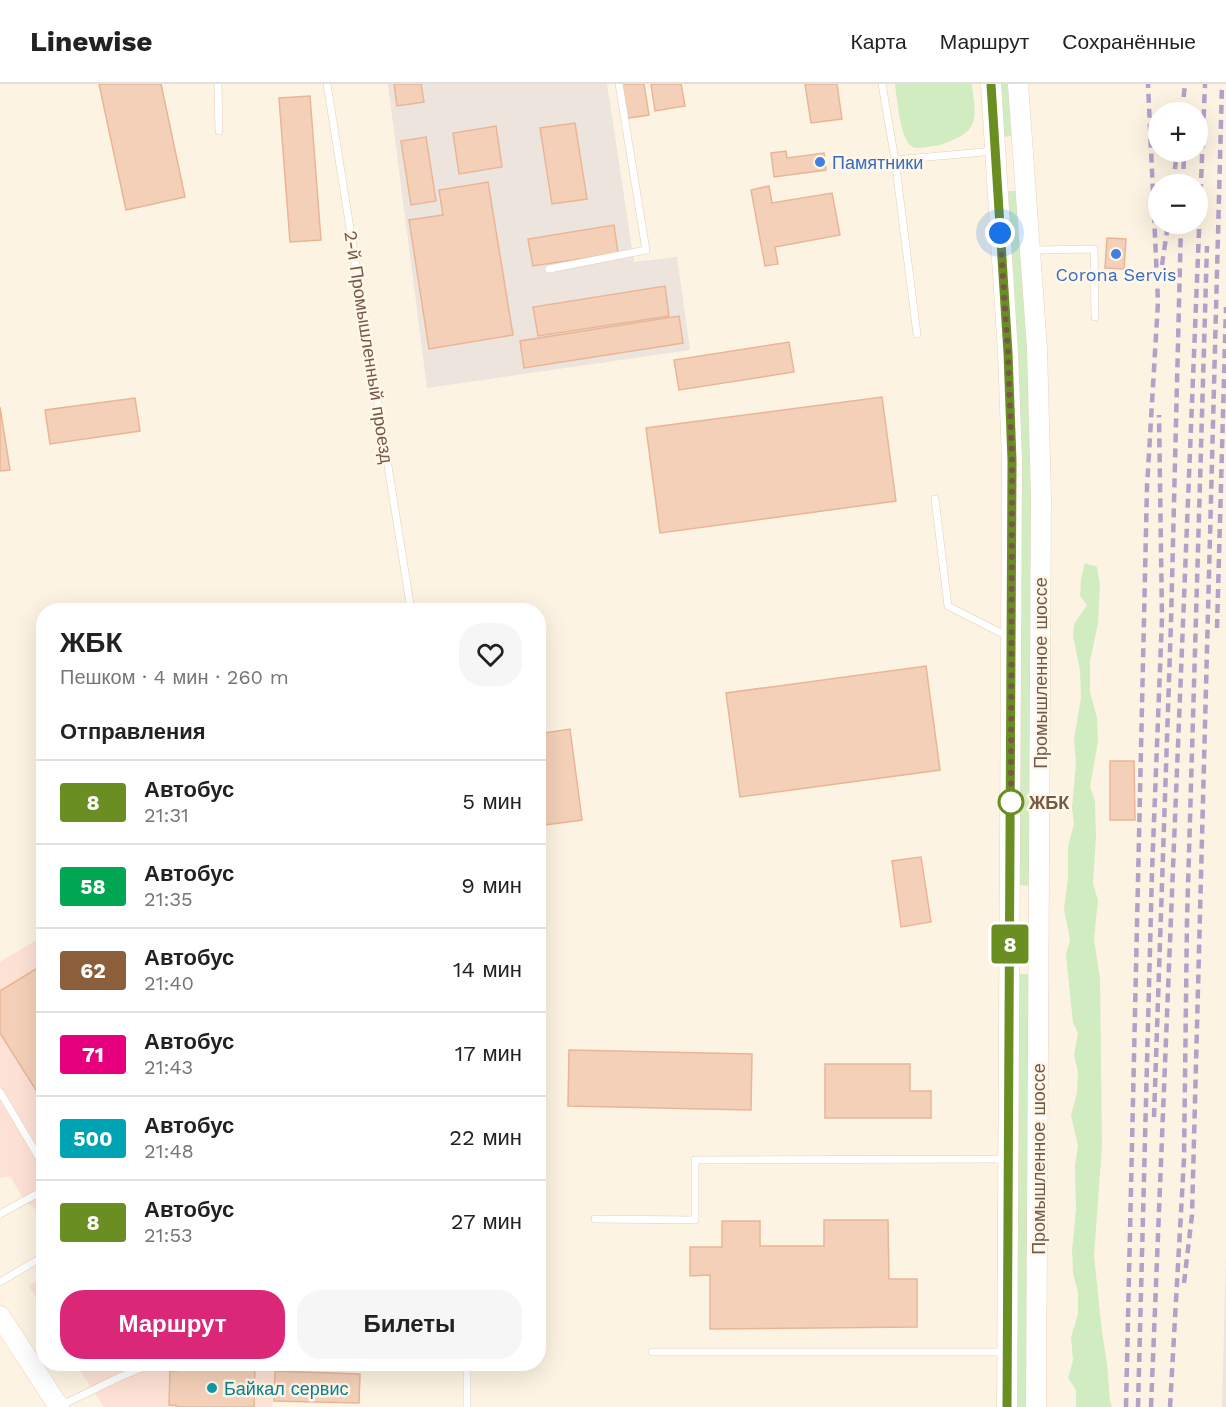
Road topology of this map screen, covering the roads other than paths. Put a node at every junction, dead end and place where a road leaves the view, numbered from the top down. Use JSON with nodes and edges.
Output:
{"nodes":[{"id":1,"x":218,"y":84,"type":"edge"},
{"id":2,"x":327,"y":84,"type":"edge"},
{"id":3,"x":619,"y":84,"type":"edge"},
{"id":4,"x":882,"y":84,"type":"edge"},
{"id":5,"x":991,"y":84,"type":"edge"},
{"id":6,"x":1018,"y":84,"type":"edge"},
{"id":7,"x":219,"y":131,"type":"dead end"},
{"id":8,"x":1024,"y":150,"type":"junction"},
{"id":9,"x":994,"y":151,"type":"junction"},
{"id":10,"x":894,"y":160,"type":"junction"},
{"id":11,"x":1031,"y":250,"type":"junction"},
{"id":12,"x":549,"y":269,"type":"dead end"},
{"id":13,"x":1095,"y":317,"type":"dead end"},
{"id":14,"x":917,"y":334,"type":"dead end"},
{"id":15,"x":935,"y":499,"type":"dead end"},
{"id":16,"x":410,"y":603,"type":"edge"},
{"id":17,"x":1012,"y":638,"type":"junction"},
{"id":18,"x":1010,"y":941,"type":"junction"},
{"id":19,"x":1040,"y":941,"type":"junction"},
{"id":20,"x":0,"y":1092,"type":"edge"},
{"id":21,"x":36,"y":1153,"type":"edge"},
{"id":22,"x":1009,"y":1159,"type":"junction"},
{"id":23,"x":36,"y":1194,"type":"edge"},
{"id":24,"x":0,"y":1214,"type":"edge"},
{"id":25,"x":595,"y":1219,"type":"dead end"},
{"id":26,"x":36,"y":1261,"type":"edge"},
{"id":27,"x":0,"y":1282,"type":"edge"},
{"id":28,"x":0,"y":1316,"type":"edge"},
{"id":29,"x":652,"y":1352,"type":"dead end"},
{"id":30,"x":1008,"y":1352,"type":"junction"},
{"id":31,"x":134,"y":1371,"type":"edge"},
{"id":32,"x":467,"y":1371,"type":"edge"},
{"id":33,"x":59,"y":1407,"type":"edge"},
{"id":34,"x":467,"y":1407,"type":"edge"},
{"id":35,"x":1007,"y":1407,"type":"edge"},
{"id":36,"x":1036,"y":1407,"type":"edge"}],
"edges":[{"from":1,"to":7,"type":"lane"},
{"from":2,"to":16,"type":"lane","name":"2-й Промышленный проезд"},
{"from":3,"to":12,"type":"lane"},
{"from":4,"to":10,"type":"lane"},
{"from":5,"to":9,"type":"main road","name":"Промышленное шоссе"},
{"from":6,"to":8,"type":"main road","name":"Промышленное шоссе"},
{"from":8,"to":9,"type":"main road"},
{"from":8,"to":11,"type":"main road","name":"Промышленное шоссе"},
{"from":9,"to":10,"type":"lane"},
{"from":9,"to":17,"type":"main road","name":"Промышленное шоссе"},
{"from":10,"to":14,"type":"lane"},
{"from":11,"to":13,"type":"lane"},
{"from":11,"to":19,"type":"main road","name":"Промышленное шоссе"},
{"from":15,"to":17,"type":"lane"},
{"from":17,"to":18,"type":"main road","name":"Промышленное шоссе"},
{"from":18,"to":19,"type":"main road"},
{"from":18,"to":22,"type":"main road","name":"Промышленное шоссе"},
{"from":19,"to":36,"type":"main road","name":"Промышленное шоссе"},
{"from":20,"to":21,"type":"lane"},
{"from":22,"to":25,"type":"lane"},
{"from":22,"to":30,"type":"main road","name":"Промышленное шоссе"},
{"from":23,"to":24,"type":"lane"},
{"from":26,"to":27,"type":"lane"},
{"from":28,"to":33,"type":"main road"},
{"from":29,"to":30,"type":"lane"},
{"from":30,"to":35,"type":"main road","name":"Промышленное шоссе"},
{"from":31,"to":33,"type":"lane"},
{"from":32,"to":34,"type":"lane"}]}
